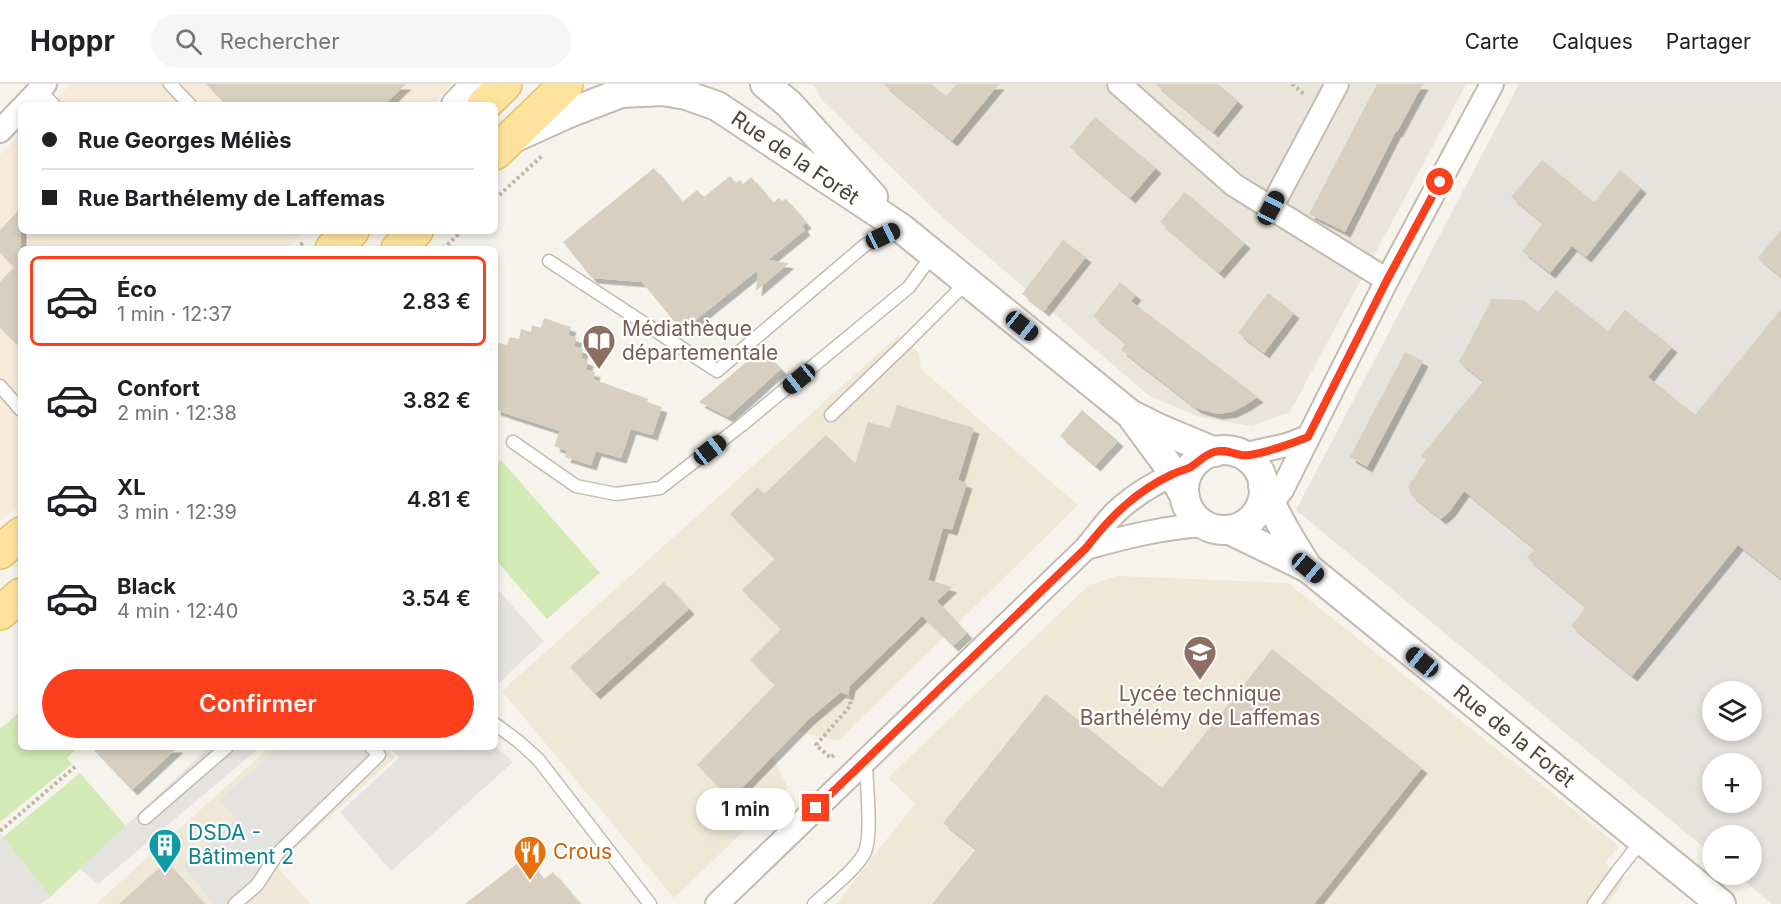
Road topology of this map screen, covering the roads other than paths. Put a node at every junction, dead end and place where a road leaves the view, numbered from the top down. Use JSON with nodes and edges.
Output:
{"nodes":[{"id":1,"x":170,"y":84,"type":"edge"},
{"id":2,"x":476,"y":84,"type":"edge"},
{"id":3,"x":505,"y":84,"type":"edge"},
{"id":4,"x":566,"y":84,"type":"edge"},
{"id":5,"x":765,"y":84,"type":"edge"},
{"id":6,"x":1119,"y":84,"type":"edge"},
{"id":7,"x":1337,"y":84,"type":"edge"},
{"id":8,"x":1492,"y":84,"type":"edge"},
{"id":9,"x":678,"y":89,"type":"edge"},
{"id":10,"x":784,"y":94,"type":"edge"},
{"id":11,"x":187,"y":102,"type":"edge"},
{"id":12,"x":459,"y":102,"type":"edge"},
{"id":13,"x":487,"y":102,"type":"edge"},
{"id":14,"x":18,"y":112,"type":"edge"},
{"id":15,"x":0,"y":131,"type":"edge"},
{"id":16,"x":501,"y":147,"type":"edge"},
{"id":17,"x":1271,"y":208,"type":"junction"},
{"id":18,"x":901,"y":228,"type":"junction"},
{"id":19,"x":349,"y":234,"type":"edge"},
{"id":20,"x":413,"y":234,"type":"edge"},
{"id":21,"x":335,"y":246,"type":"edge"},
{"id":22,"x":401,"y":246,"type":"edge"},
{"id":23,"x":933,"y":255,"type":"junction"},
{"id":24,"x":549,"y":261,"type":"dead end"},
{"id":25,"x":1387,"y":280,"type":"junction"},
{"id":26,"x":967,"y":282,"type":"junction"},
{"id":27,"x":0,"y":386,"type":"edge"},
{"id":28,"x":18,"y":407,"type":"edge"},
{"id":29,"x":1130,"y":414,"type":"junction"},
{"id":30,"x":831,"y":415,"type":"dead end"},
{"id":31,"x":1308,"y":437,"type":"junction"},
{"id":32,"x":513,"y":442,"type":"dead end"},
{"id":33,"x":1202,"y":469,"type":"junction"},
{"id":34,"x":1244,"y":513,"type":"junction"},
{"id":35,"x":18,"y":537,"type":"edge"},
{"id":36,"x":1086,"y":548,"type":"junction"},
{"id":37,"x":0,"y":552,"type":"edge"},
{"id":38,"x":1308,"y":568,"type":"junction"},
{"id":39,"x":18,"y":598,"type":"edge"},
{"id":40,"x":0,"y":613,"type":"edge"},
{"id":41,"x":498,"y":729,"type":"edge"},
{"id":42,"x":224,"y":750,"type":"edge"},
{"id":43,"x":374,"y":750,"type":"edge"},
{"id":44,"x":866,"y":760,"type":"junction"},
{"id":45,"x":145,"y":818,"type":"dead end"},
{"id":46,"x":1642,"y":840,"type":"junction"},
{"id":47,"x":238,"y":903,"type":"edge"},
{"id":48,"x":650,"y":904,"type":"edge"},
{"id":49,"x":717,"y":904,"type":"edge"},
{"id":50,"x":814,"y":904,"type":"edge"},
{"id":51,"x":1594,"y":904,"type":"edge"},
{"id":52,"x":1721,"y":904,"type":"edge"}],
"edges":[{"from":1,"to":11,"type":"lane"},
{"from":2,"to":12,"type":"street"},
{"from":3,"to":13,"type":"main road"},
{"from":4,"to":16,"type":"main road"},
{"from":5,"to":10,"type":"street","name":"Rue de la Forêt"},
{"from":6,"to":17,"type":"street"},
{"from":7,"to":17,"type":"street"},
{"from":8,"to":25,"type":"street"},
{"from":9,"to":16,"type":"street","name":"Rue de la Forêt"},
{"from":9,"to":18,"type":"street","name":"Rue de la Forêt"},
{"from":10,"to":18,"type":"street","name":"Rue de la Forêt"},
{"from":14,"to":15,"type":"street"},
{"from":17,"to":25,"type":"street"},
{"from":18,"to":23,"type":"street","name":"Rue de la Forêt"},
{"from":18,"to":24,"type":"lane"},
{"from":19,"to":21,"type":"main road"},
{"from":20,"to":22,"type":"main road"},
{"from":23,"to":26,"type":"street","name":"Rue de la Forêt"},
{"from":23,"to":32,"type":"lane"},
{"from":25,"to":31,"type":"street"},
{"from":26,"to":29,"type":"street","name":"Rue de la Forêt"},
{"from":26,"to":30,"type":"lane"},
{"from":27,"to":28,"type":"lane"},
{"from":29,"to":33,"type":"street"},
{"from":29,"to":33,"type":"street"},
{"from":31,"to":33,"type":"street"},
{"from":31,"to":34,"type":"street"},
{"from":33,"to":34,"type":"street"},
{"from":33,"to":34,"type":"street"},
{"from":33,"to":36,"type":"street"},
{"from":34,"to":36,"type":"street"},
{"from":34,"to":38,"type":"street","name":"Rue de la Forêt"},
{"from":34,"to":38,"type":"street","name":"Rue de la Forêt"},
{"from":35,"to":37,"type":"main road"},
{"from":36,"to":44,"type":"street"},
{"from":38,"to":46,"type":"street","name":"Rue de la Forêt"},
{"from":39,"to":40,"type":"main road"},
{"from":41,"to":48,"type":"lane"},
{"from":42,"to":45,"type":"lane"},
{"from":43,"to":47,"type":"lane"},
{"from":44,"to":49,"type":"street"},
{"from":44,"to":50,"type":"lane"},
{"from":46,"to":51,"type":"lane"},
{"from":46,"to":52,"type":"street","name":"Rue de la Forêt"}]}
